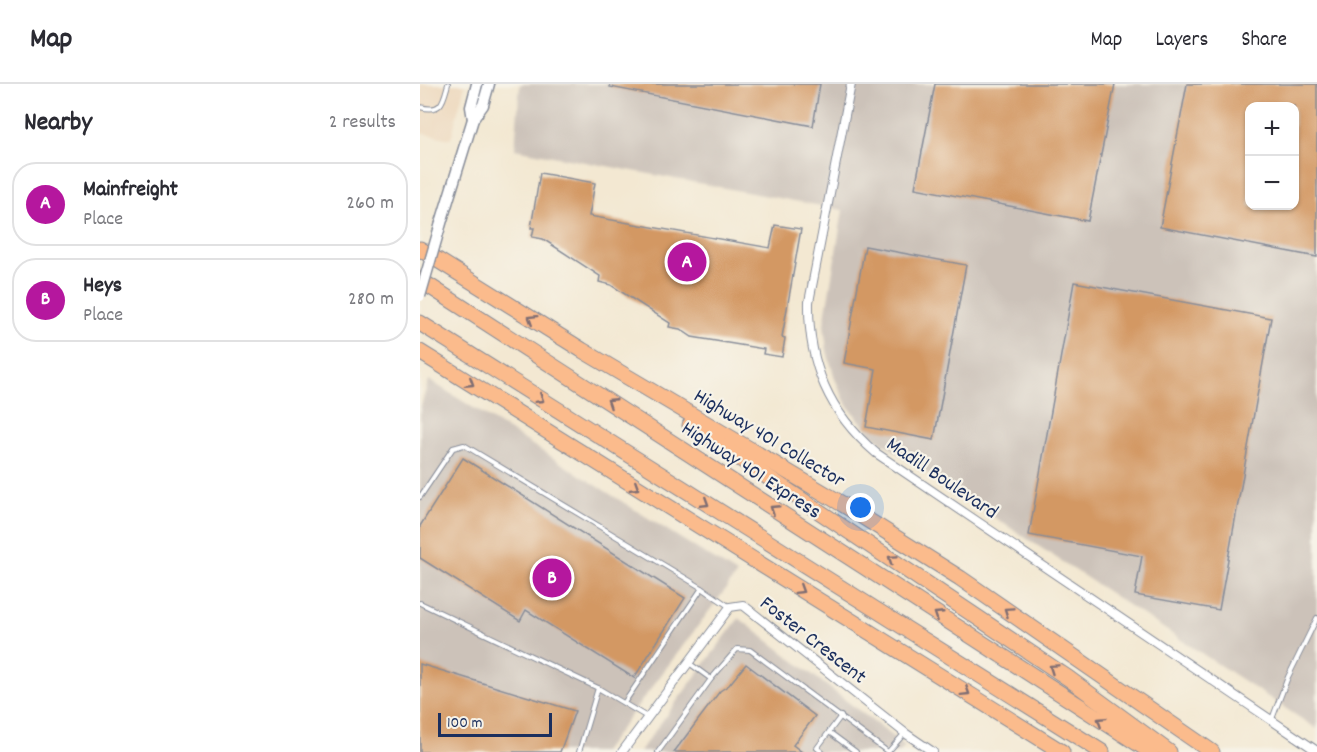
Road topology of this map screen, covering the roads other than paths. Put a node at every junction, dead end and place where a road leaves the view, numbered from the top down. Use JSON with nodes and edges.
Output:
{"nodes":[{"id":1,"x":448,"y":84,"type":"edge"},
{"id":2,"x":477,"y":84,"type":"edge"},
{"id":3,"x":489,"y":84,"type":"edge"},
{"id":4,"x":851,"y":84,"type":"edge"},
{"id":5,"x":420,"y":106,"type":"edge"},
{"id":6,"x":473,"y":119,"type":"junction"},
{"id":7,"x":420,"y":249,"type":"edge"},
{"id":8,"x":420,"y":280,"type":"edge"},
{"id":9,"x":420,"y":296,"type":"edge"},
{"id":10,"x":420,"y":322,"type":"edge"},
{"id":11,"x":582,"y":350,"type":"junction"},
{"id":12,"x":420,"y":352,"type":"edge"},
{"id":13,"x":420,"y":497,"type":"edge"},
{"id":14,"x":702,"y":588,"type":"junction"},
{"id":15,"x":420,"y":603,"type":"edge"},
{"id":16,"x":730,"y":607,"type":"junction"},
{"id":17,"x":1317,"y":618,"type":"edge"},
{"id":18,"x":689,"y":663,"type":"junction"},
{"id":19,"x":711,"y":679,"type":"junction"},
{"id":20,"x":598,"y":688,"type":"junction"},
{"id":21,"x":624,"y":704,"type":"junction"},
{"id":22,"x":1147,"y":706,"type":"junction"},
{"id":23,"x":841,"y":716,"type":"junction"},
{"id":24,"x":647,"y":717,"type":"junction"},
{"id":25,"x":1271,"y":722,"type":"junction"},
{"id":26,"x":829,"y":732,"type":"junction"},
{"id":27,"x":905,"y":733,"type":"junction"},
{"id":28,"x":927,"y":750,"type":"edge"},
{"id":29,"x":1317,"y":751,"type":"edge"},
{"id":30,"x":579,"y":752,"type":"edge"},
{"id":31,"x":622,"y":752,"type":"edge"},
{"id":32,"x":658,"y":752,"type":"edge"},
{"id":33,"x":822,"y":752,"type":"edge"},
{"id":34,"x":856,"y":752,"type":"edge"},
{"id":35,"x":1062,"y":752,"type":"edge"},
{"id":36,"x":1102,"y":752,"type":"edge"},
{"id":37,"x":1151,"y":752,"type":"edge"},
{"id":38,"x":1169,"y":752,"type":"edge"},
{"id":39,"x":1212,"y":752,"type":"edge"},
{"id":40,"x":1226,"y":752,"type":"edge"}],
"edges":[{"from":1,"to":5,"type":"lane"},
{"from":2,"to":6,"type":"street"},
{"from":3,"to":6,"type":"street"},
{"from":4,"to":25,"type":"street","name":"Madill Boulevard"},
{"from":6,"to":9,"type":"street","bridge":true},
{"from":11,"to":7,"type":"highway","name":"Highway 401 Collector","one_way":true},
{"from":37,"to":8,"type":"highway","name":"Highway 401 Express","one_way":true},
{"from":10,"to":36,"type":"highway","one_way":true},
{"from":22,"to":11,"type":"highway","name":"Highway 401 Collector","one_way":true},
{"from":38,"to":11,"type":"highway","one_way":true},
{"from":12,"to":35,"type":"highway","one_way":true},
{"from":13,"to":14,"type":"lane"},
{"from":14,"to":16,"type":"lane"},
{"from":14,"to":21,"type":"lane"},
{"from":15,"to":20,"type":"lane"},
{"from":16,"to":18,"type":"street","name":"Foster Crescent"},
{"from":16,"to":27,"type":"street","name":"Foster Crescent"},
{"from":17,"to":25,"type":"lane"},
{"from":18,"to":19,"type":"lane"},
{"from":18,"to":24,"type":"street","name":"Foster Crescent"},
{"from":19,"to":23,"type":"lane"},
{"from":19,"to":32,"type":"lane"},
{"from":20,"to":21,"type":"lane"},
{"from":20,"to":30,"type":"lane"},
{"from":21,"to":24,"type":"lane"},
{"from":22,"to":39,"type":"highway","name":"Highway 401 Collector"},
{"from":22,"to":40,"type":"highway"},
{"from":23,"to":26,"type":"lane"},
{"from":23,"to":27,"type":"lane"},
{"from":24,"to":31,"type":"street","name":"Foster Crescent"},
{"from":25,"to":29,"type":"street","name":"Madill Boulevard"},
{"from":26,"to":33,"type":"lane"},
{"from":26,"to":34,"type":"lane"},
{"from":27,"to":28,"type":"street","name":"Foster Crescent"}]}
